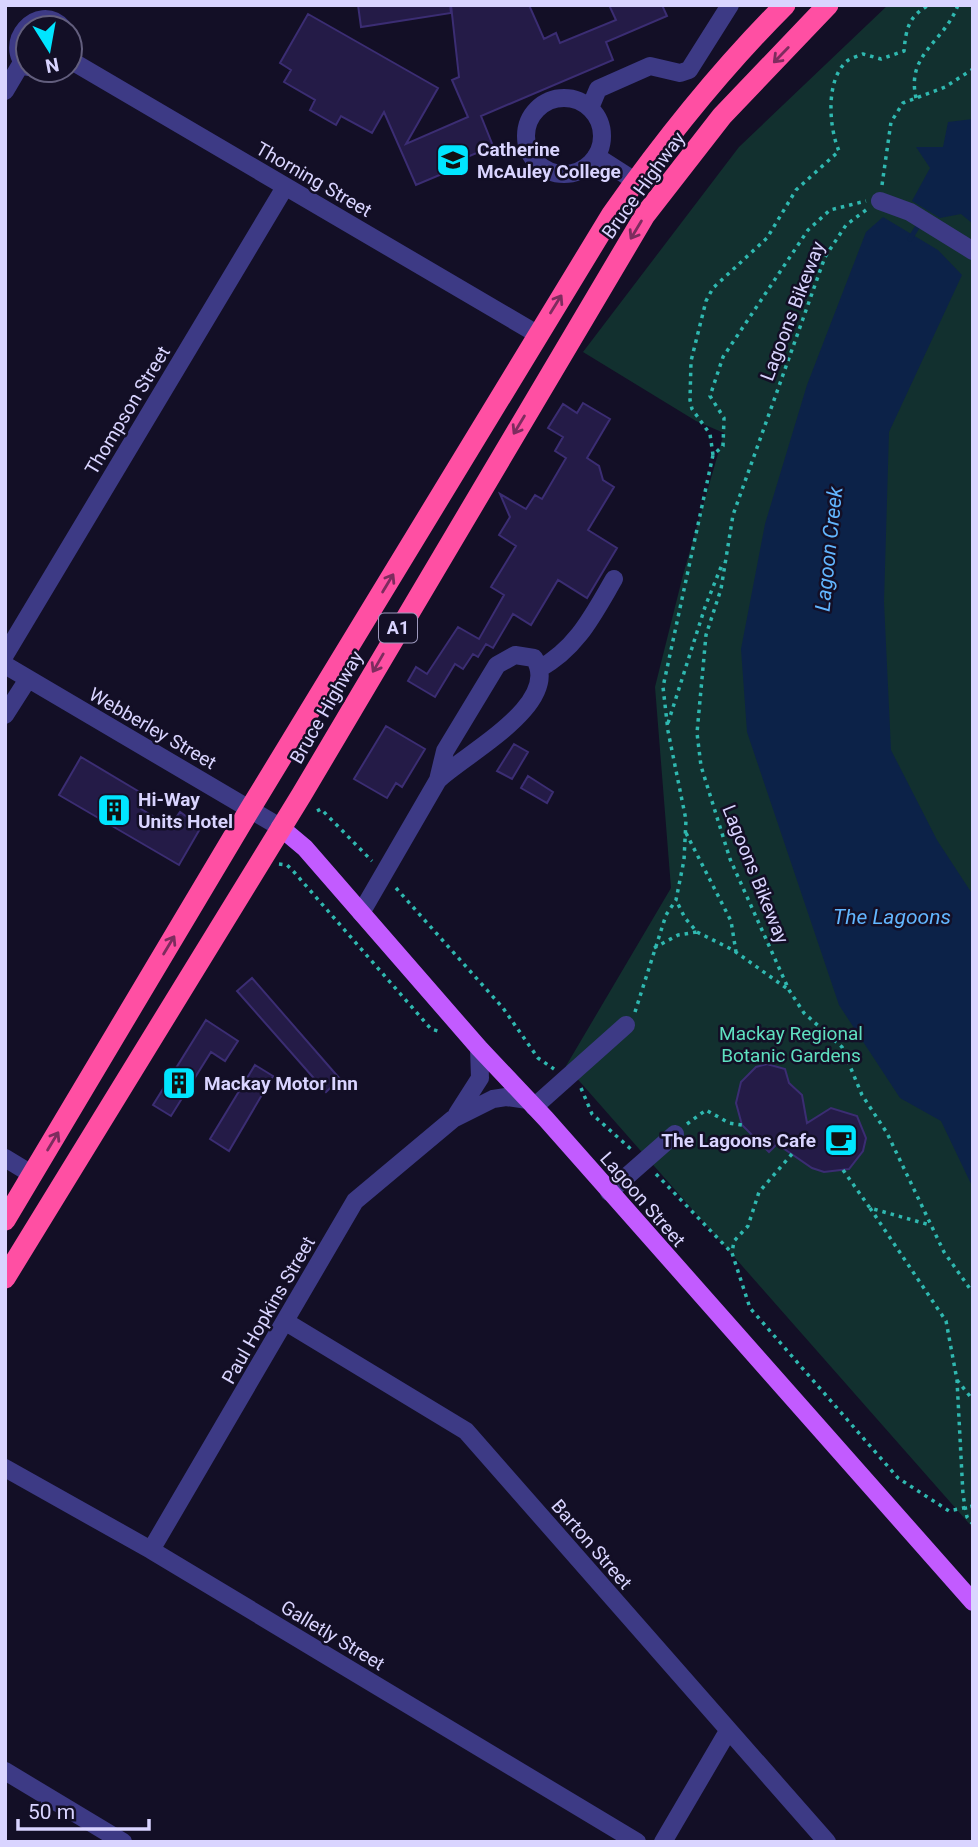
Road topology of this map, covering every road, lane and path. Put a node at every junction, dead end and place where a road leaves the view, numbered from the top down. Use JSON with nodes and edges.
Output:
{"nodes":[{"id":1,"x":730,"y":5,"type":"edge"},
{"id":2,"x":785,"y":5,"type":"edge"},
{"id":3,"x":828,"y":5,"type":"edge"},
{"id":4,"x":929,"y":5,"type":"edge"},
{"id":5,"x":958,"y":5,"type":"edge"},
{"id":6,"x":53,"y":9,"type":"edge"},
{"id":7,"x":22,"y":14,"type":"edge"},
{"id":8,"x":14,"y":21,"type":"edge"},
{"id":9,"x":14,"y":59,"type":"edge"},
{"id":10,"x":84,"y":68,"type":"edge"},
{"id":11,"x":973,"y":69,"type":"edge"},
{"id":12,"x":916,"y":98,"type":"junction"},
{"id":13,"x":590,"y":108,"type":"junction"},
{"id":14,"x":596,"y":156,"type":"junction"},
{"id":15,"x":635,"y":181,"type":"junction"},
{"id":16,"x":285,"y":187,"type":"junction"},
{"id":17,"x":880,"y":201,"type":"junction"},
{"id":18,"x":973,"y":251,"type":"edge"},
{"id":19,"x":537,"y":334,"type":"junction"},
{"id":20,"x":713,"y":455,"type":"junction"},
{"id":21,"x":727,"y":554,"type":"junction"},
{"id":22,"x":614,"y":579,"type":"dead end"},
{"id":23,"x":5,"y":655,"type":"edge"},
{"id":24,"x":5,"y":665,"type":"edge"},
{"id":25,"x":539,"y":669,"type":"junction"},
{"id":26,"x":27,"y":679,"type":"junction"},
{"id":27,"x":5,"y":715,"type":"edge"},
{"id":28,"x":667,"y":727,"type":"junction"},
{"id":29,"x":439,"y":780,"type":"junction"},
{"id":30,"x":250,"y":809,"type":"junction"},
{"id":31,"x":317,"y":811,"type":"dead end"},
{"id":32,"x":280,"y":827,"type":"junction"},
{"id":33,"x":685,"y":831,"type":"junction"},
{"id":34,"x":270,"y":862,"type":"dead end"},
{"id":35,"x":384,"y":874,"type":"junction"},
{"id":36,"x":676,"y":900,"type":"junction"},
{"id":37,"x":361,"y":913,"type":"junction"},
{"id":38,"x":697,"y":932,"type":"junction"},
{"id":39,"x":654,"y":948,"type":"junction"},
{"id":40,"x":736,"y":952,"type":"junction"},
{"id":41,"x":789,"y":990,"type":"junction"},
{"id":42,"x":625,"y":1025,"type":"joint"},
{"id":43,"x":431,"y":1029,"type":"dead end"},
{"id":44,"x":479,"y":1048,"type":"junction"},
{"id":45,"x":571,"y":1074,"type":"junction"},
{"id":46,"x":531,"y":1103,"type":"junction"},
{"id":47,"x":453,"y":1119,"type":"junction"},
{"id":48,"x":742,"y":1125,"type":"dead end"},
{"id":49,"x":675,"y":1134,"type":"joint"},
{"id":50,"x":792,"y":1154,"type":"dead end"},
{"id":51,"x":5,"y":1158,"type":"edge"},
{"id":52,"x":644,"y":1161,"type":"junction"},
{"id":53,"x":843,"y":1170,"type":"dead end"},
{"id":54,"x":33,"y":1175,"type":"junction"},
{"id":55,"x":609,"y":1192,"type":"junction"},
{"id":56,"x":870,"y":1208,"type":"junction"},
{"id":57,"x":5,"y":1220,"type":"edge"},
{"id":58,"x":930,"y":1225,"type":"junction"},
{"id":59,"x":732,"y":1253,"type":"junction"},
{"id":60,"x":5,"y":1278,"type":"edge"},
{"id":61,"x":973,"y":1293,"type":"edge"},
{"id":62,"x":286,"y":1322,"type":"junction"},
{"id":63,"x":957,"y":1380,"type":"junction"},
{"id":64,"x":973,"y":1400,"type":"edge"},
{"id":65,"x":5,"y":1468,"type":"edge"},
{"id":66,"x":970,"y":1506,"type":"edge"},
{"id":67,"x":973,"y":1524,"type":"edge"},
{"id":68,"x":151,"y":1550,"type":"junction"},
{"id":69,"x":973,"y":1602,"type":"edge"},
{"id":70,"x":728,"y":1731,"type":"junction"},
{"id":71,"x":5,"y":1771,"type":"edge"},
{"id":72,"x":122,"y":1842,"type":"edge"},
{"id":73,"x":637,"y":1842,"type":"edge"},
{"id":74,"x":663,"y":1842,"type":"edge"},
{"id":75,"x":827,"y":1842,"type":"edge"}],
"edges":[{"from":1,"to":13,"type":"street"},
{"from":2,"to":15,"type":"highway","name":"Bruce Highway","number":"A1"},
{"from":3,"to":32,"type":"highway","name":"Bruce Highway","number":"A1","one_way":true},
{"from":4,"to":20,"type":"path"},
{"from":5,"to":12,"type":"path"},
{"from":6,"to":7,"type":"street"},
{"from":8,"to":9,"type":"street"},
{"from":10,"to":16,"type":"street","name":"Thorning Street"},
{"from":11,"to":12,"type":"path"},
{"from":12,"to":17,"type":"path"},
{"from":13,"to":14,"type":"street"},
{"from":13,"to":14,"type":"street"},
{"from":14,"to":15,"type":"street"},
{"from":19,"to":15,"type":"highway","name":"Bruce Highway","number":"A1","one_way":true},
{"from":16,"to":19,"type":"street","name":"Thorning Street"},
{"from":16,"to":23,"type":"street","name":"Thompson Street"},
{"from":17,"to":18,"type":"street"},
{"from":17,"to":20,"type":"path"},
{"from":17,"to":21,"type":"path","name":"Lagoons Bikeway"},
{"from":30,"to":19,"type":"highway","name":"Bruce Highway","number":"A1","one_way":true},
{"from":20,"to":28,"type":"path"},
{"from":21,"to":28,"type":"path"},
{"from":21,"to":41,"type":"path","name":"Lagoons Bikeway"},
{"from":22,"to":25,"type":"street"},
{"from":24,"to":26,"type":"street","name":"Webberley Street"},
{"from":25,"to":29,"type":"street"},
{"from":25,"to":29,"type":"street"},
{"from":26,"to":27,"type":"street"},
{"from":26,"to":30,"type":"street","name":"Webberley Street"},
{"from":28,"to":33,"type":"path"},
{"from":29,"to":35,"type":"street"},
{"from":30,"to":32,"type":"street","name":"Webberley Street"},
{"from":54,"to":30,"type":"highway","name":"Bruce Highway","number":"A1","one_way":true},
{"from":31,"to":35,"type":"path"},
{"from":32,"to":37,"type":"main road","name":"Lagoon Street"},
{"from":32,"to":60,"type":"highway","name":"Bruce Highway","number":"A1"},
{"from":33,"to":36,"type":"path"},
{"from":33,"to":40,"type":"path"},
{"from":34,"to":43,"type":"path"},
{"from":35,"to":37,"type":"street"},
{"from":35,"to":45,"type":"path"},
{"from":36,"to":38,"type":"path"},
{"from":36,"to":39,"type":"path"},
{"from":37,"to":44,"type":"main road","name":"Lagoon Street"},
{"from":38,"to":39,"type":"path"},
{"from":38,"to":40,"type":"path"},
{"from":39,"to":42,"type":"path"},
{"from":40,"to":41,"type":"path"},
{"from":41,"to":58,"type":"path","name":"Lagoons Bikeway"},
{"from":42,"to":45,"type":"street"},
{"from":44,"to":46,"type":"main road","name":"Lagoon Street"},
{"from":44,"to":47,"type":"street","name":"Paul Hopkins Street"},
{"from":45,"to":46,"type":"street"},
{"from":45,"to":52,"type":"path"},
{"from":46,"to":47,"type":"street","name":"Paul Hopkins Street"},
{"from":46,"to":55,"type":"main road","name":"Lagoon Street"},
{"from":47,"to":62,"type":"street","name":"Paul Hopkins Street"},
{"from":48,"to":49,"type":"path"},
{"from":49,"to":52,"type":"street"},
{"from":50,"to":59,"type":"path"},
{"from":51,"to":54,"type":"street"},
{"from":52,"to":55,"type":"street"},
{"from":52,"to":59,"type":"path"},
{"from":53,"to":56,"type":"path"},
{"from":54,"to":57,"type":"highway","name":"Bruce Highway","number":"A1"},
{"from":55,"to":69,"type":"main road","name":"Lagoon Street"},
{"from":56,"to":58,"type":"path"},
{"from":56,"to":63,"type":"path"},
{"from":58,"to":61,"type":"path","name":"Lagoons Bikeway"},
{"from":59,"to":66,"type":"path"},
{"from":62,"to":68,"type":"street","name":"Paul Hopkins Street"},
{"from":62,"to":70,"type":"street","name":"Barton Street"},
{"from":63,"to":64,"type":"path"},
{"from":63,"to":66,"type":"path"},
{"from":65,"to":68,"type":"street","name":"Galletly Street"},
{"from":66,"to":67,"type":"path"},
{"from":68,"to":73,"type":"street","name":"Galletly Street"},
{"from":70,"to":74,"type":"street"},
{"from":70,"to":75,"type":"street","name":"Barton Street"},
{"from":71,"to":72,"type":"street"}]}
